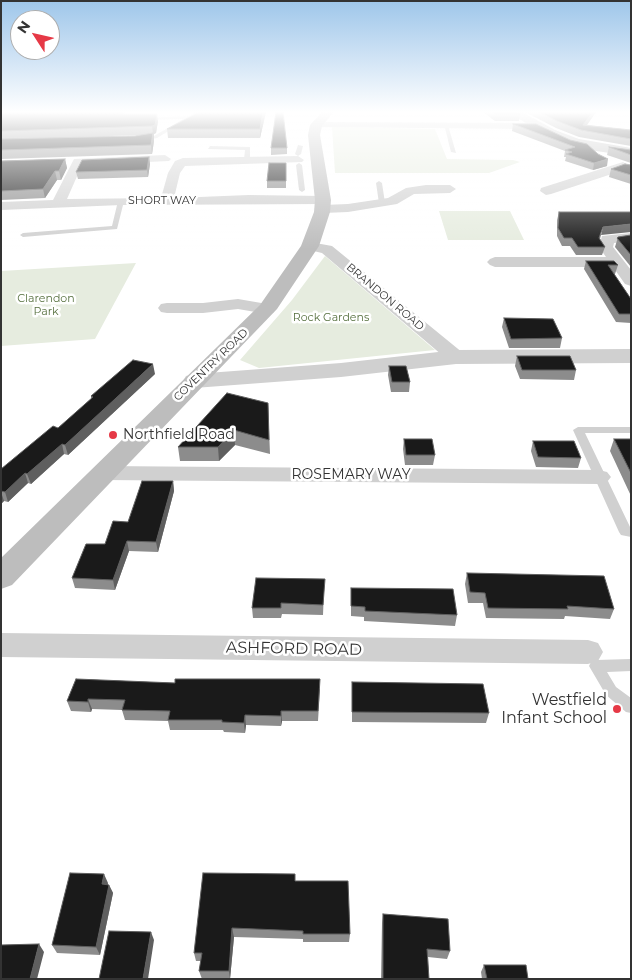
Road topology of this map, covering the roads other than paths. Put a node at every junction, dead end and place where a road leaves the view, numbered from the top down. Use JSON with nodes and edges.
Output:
{"nodes":[{"id":1,"x":276,"y":158,"type":"edge"},
{"id":2,"x":299,"y":158,"type":"edge"},
{"id":3,"x":317,"y":158,"type":"edge"},
{"id":4,"x":602,"y":158,"type":"edge"},
{"id":5,"x":165,"y":159,"type":"dead end"},
{"id":6,"x":247,"y":160,"type":"joint"},
{"id":7,"x":627,"y":167,"type":"edge"},
{"id":8,"x":379,"y":183,"type":"dead end"},
{"id":9,"x":451,"y":189,"type":"dead end"},
{"id":10,"x":302,"y":190,"type":"dead end"},
{"id":11,"x":546,"y":190,"type":"dead end"},
{"id":12,"x":121,"y":201,"type":"junction"},
{"id":13,"x":166,"y":202,"type":"junction"},
{"id":14,"x":382,"y":202,"type":"junction"},
{"id":15,"x":58,"y":204,"type":"junction"},
{"id":16,"x":323,"y":204,"type":"junction"},
{"id":17,"x":1,"y":206,"type":"edge"},
{"id":18,"x":23,"y":235,"type":"dead end"},
{"id":19,"x":631,"y":237,"type":"edge"},
{"id":20,"x":310,"y":246,"type":"junction"},
{"id":21,"x":494,"y":262,"type":"dead end"},
{"id":22,"x":617,"y":262,"type":"junction"},
{"id":23,"x":631,"y":282,"type":"edge"},
{"id":24,"x":167,"y":308,"type":"dead end"},
{"id":25,"x":268,"y":309,"type":"junction"},
{"id":26,"x":631,"y":356,"type":"edge"},
{"id":27,"x":456,"y":357,"type":"junction"},
{"id":28,"x":194,"y":382,"type":"junction"},
{"id":29,"x":631,"y":430,"type":"edge"},
{"id":30,"x":103,"y":473,"type":"junction"},
{"id":31,"x":599,"y":477,"type":"junction"},
{"id":32,"x":631,"y":532,"type":"edge"},
{"id":33,"x":1,"y":577,"type":"edge"},
{"id":34,"x":1,"y":645,"type":"edge"},
{"id":35,"x":598,"y":661,"type":"junction"},
{"id":36,"x":631,"y":665,"type":"edge"},
{"id":37,"x":631,"y":707,"type":"edge"}],
"edges":[{"from":1,"to":6,"type":"street"},
{"from":2,"to":10,"type":"lane"},
{"from":3,"to":16,"type":"main road","name":"COVENTRY ROAD"},
{"from":4,"to":7,"type":"street"},
{"from":5,"to":15,"type":"street"},
{"from":6,"to":13,"type":"street"},
{"from":7,"to":11,"type":"street"},
{"from":8,"to":14,"type":"lane"},
{"from":9,"to":14,"type":"street","name":"SHORT WAY"},
{"from":12,"to":13,"type":"street","name":"SHORT WAY"},
{"from":12,"to":15,"type":"street","name":"SHORT WAY"},
{"from":12,"to":18,"type":"lane"},
{"from":13,"to":16,"type":"street","name":"SHORT WAY"},
{"from":14,"to":16,"type":"street","name":"SHORT WAY"},
{"from":15,"to":17,"type":"street","name":"SHORT WAY"},
{"from":16,"to":20,"type":"main road","name":"COVENTRY ROAD"},
{"from":19,"to":22,"type":"street"},
{"from":20,"to":25,"type":"main road","name":"COVENTRY ROAD"},
{"from":20,"to":27,"type":"street","name":"BRANDON ROAD"},
{"from":21,"to":22,"type":"street"},
{"from":22,"to":23,"type":"street"},
{"from":24,"to":25,"type":"street"},
{"from":25,"to":28,"type":"main road","name":"COVENTRY ROAD"},
{"from":26,"to":27,"type":"street"},
{"from":27,"to":28,"type":"street"},
{"from":28,"to":30,"type":"main road","name":"COVENTRY ROAD"},
{"from":29,"to":31,"type":"lane"},
{"from":30,"to":31,"type":"street","name":"ROSEMARY WAY"},
{"from":30,"to":33,"type":"main road","name":"COVENTRY ROAD"},
{"from":31,"to":32,"type":"lane"},
{"from":34,"to":35,"type":"street","name":"ASHFORD ROAD"},
{"from":35,"to":36,"type":"lane"},
{"from":35,"to":37,"type":"lane"}]}
